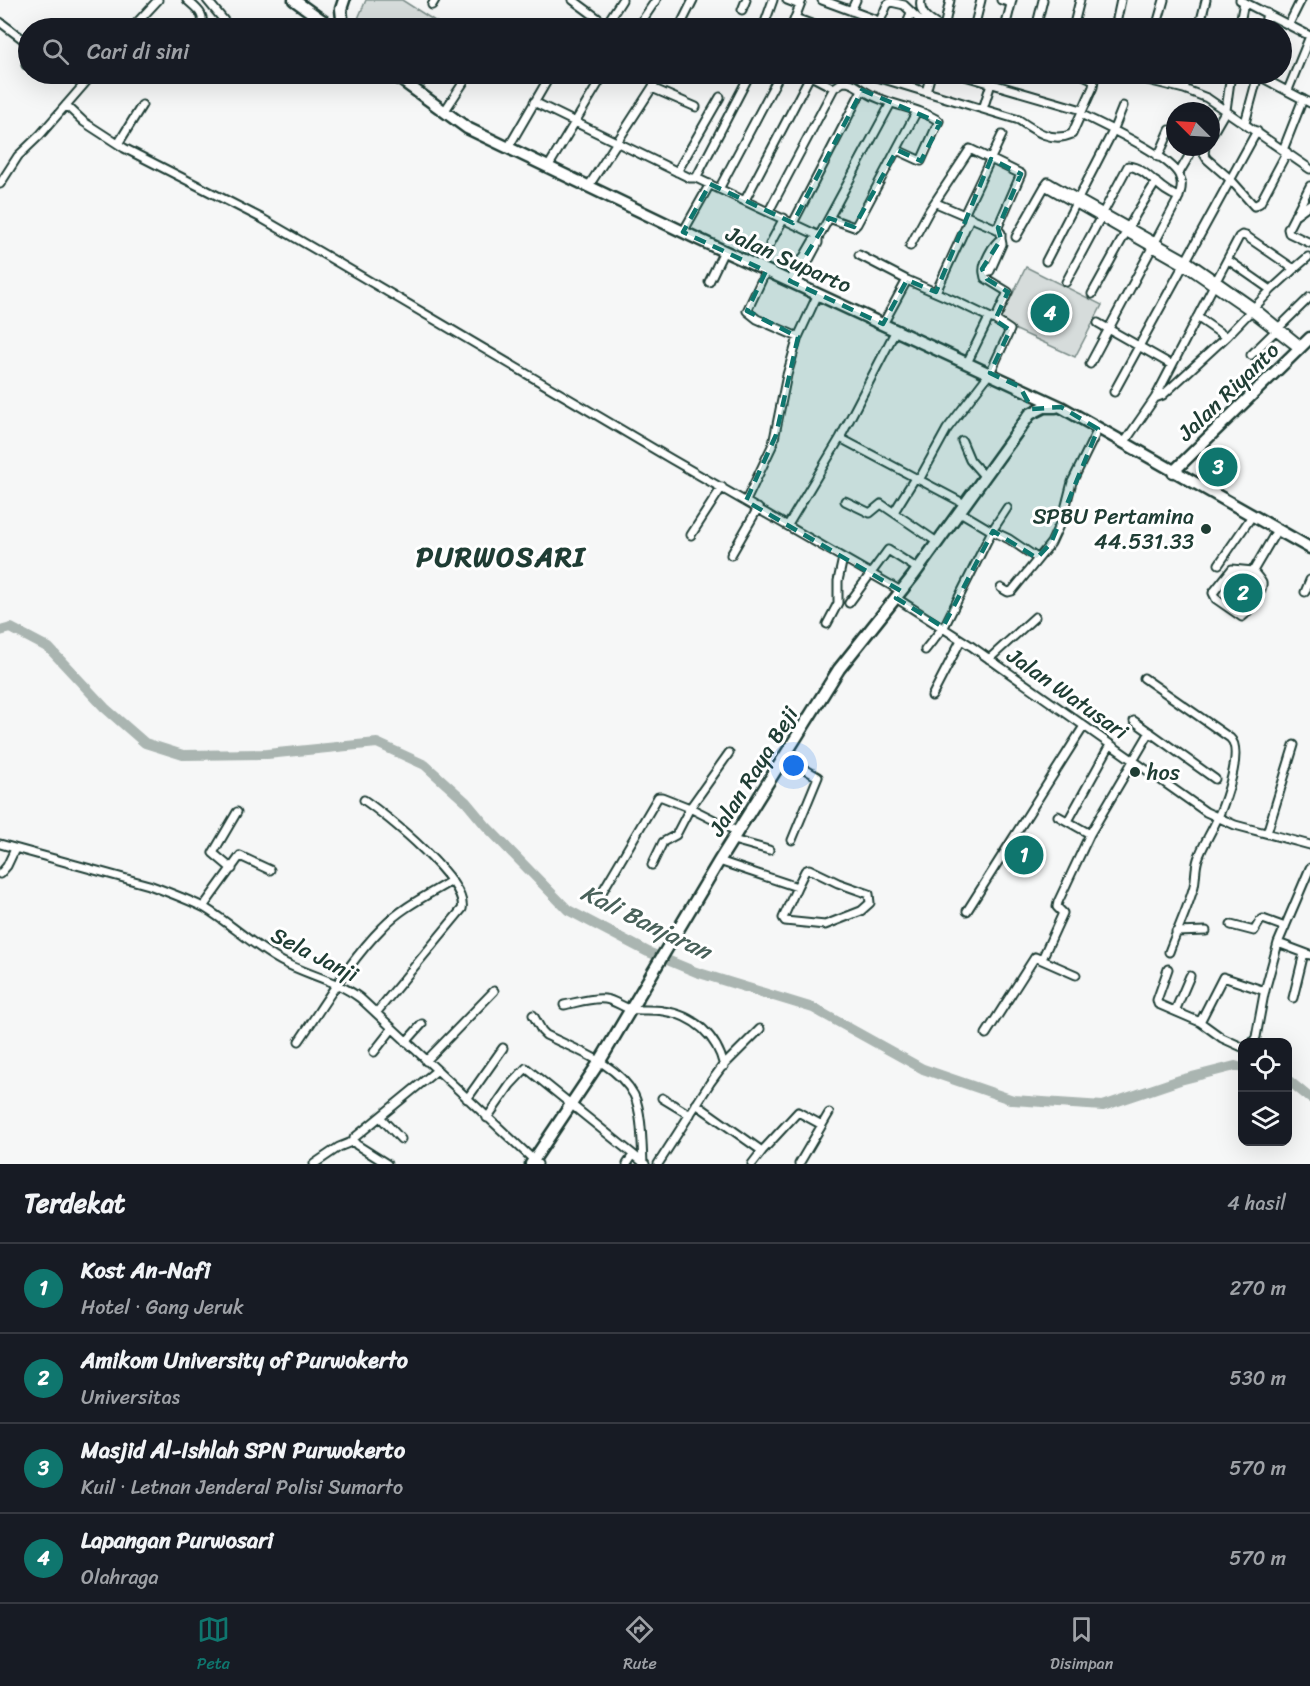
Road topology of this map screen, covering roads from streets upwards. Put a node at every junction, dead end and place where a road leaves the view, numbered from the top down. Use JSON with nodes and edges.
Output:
{"nodes":[{"id":1,"x":158,"y":0,"type":"edge"},
{"id":2,"x":187,"y":0,"type":"edge"},
{"id":3,"x":207,"y":0,"type":"edge"},
{"id":4,"x":294,"y":0,"type":"edge"},
{"id":5,"x":573,"y":0,"type":"edge"},
{"id":6,"x":588,"y":0,"type":"edge"},
{"id":7,"x":622,"y":0,"type":"edge"},
{"id":8,"x":656,"y":0,"type":"edge"},
{"id":9,"x":693,"y":0,"type":"edge"},
{"id":10,"x":746,"y":0,"type":"edge"},
{"id":11,"x":773,"y":0,"type":"edge"},
{"id":12,"x":787,"y":0,"type":"edge"},
{"id":13,"x":822,"y":0,"type":"edge"},
{"id":14,"x":856,"y":0,"type":"edge"},
{"id":15,"x":950,"y":0,"type":"edge"},
{"id":16,"x":981,"y":0,"type":"edge"},
{"id":17,"x":1001,"y":0,"type":"edge"},
{"id":18,"x":1043,"y":0,"type":"edge"},
{"id":19,"x":1080,"y":0,"type":"edge"},
{"id":20,"x":1121,"y":0,"type":"edge"},
{"id":21,"x":1164,"y":0,"type":"edge"},
{"id":22,"x":1206,"y":0,"type":"edge"},
{"id":23,"x":1301,"y":0,"type":"edge"},
{"id":24,"x":1012,"y":1,"type":"edge"},
{"id":25,"x":1244,"y":1,"type":"edge"},
{"id":26,"x":801,"y":2,"type":"edge"},
{"id":27,"x":921,"y":3,"type":"edge"},
{"id":28,"x":342,"y":4,"type":"edge"},
{"id":29,"x":583,"y":8,"type":"junction"},
{"id":30,"x":742,"y":10,"type":"dead end"},
{"id":31,"x":851,"y":10,"type":"junction"},
{"id":32,"x":911,"y":12,"type":"junction"},
{"id":33,"x":1267,"y":13,"type":"junction"},
{"id":34,"x":141,"y":18,"type":"edge"},
{"id":35,"x":203,"y":18,"type":"edge"},
{"id":36,"x":222,"y":18,"type":"edge"},
{"id":37,"x":317,"y":18,"type":"edge"},
{"id":38,"x":333,"y":18,"type":"tunnel mouth"},
{"id":39,"x":596,"y":18,"type":"edge"},
{"id":40,"x":613,"y":18,"type":"edge"},
{"id":41,"x":644,"y":18,"type":"edge"},
{"id":42,"x":684,"y":18,"type":"edge"},
{"id":43,"x":767,"y":18,"type":"edge"},
{"id":44,"x":795,"y":18,"type":"edge"},
{"id":45,"x":865,"y":18,"type":"edge"},
{"id":46,"x":881,"y":18,"type":"edge"},
{"id":47,"x":909,"y":18,"type":"edge"},
{"id":48,"x":917,"y":18,"type":"edge"},
{"id":49,"x":929,"y":18,"type":"edge"},
{"id":50,"x":946,"y":18,"type":"edge"},
{"id":51,"x":976,"y":18,"type":"edge"},
{"id":52,"x":1008,"y":18,"type":"edge"},
{"id":53,"x":1038,"y":18,"type":"edge"},
{"id":54,"x":1076,"y":18,"type":"edge"},
{"id":55,"x":1117,"y":18,"type":"edge"},
{"id":56,"x":1159,"y":18,"type":"edge"},
{"id":57,"x":1202,"y":18,"type":"edge"},
{"id":58,"x":1241,"y":18,"type":"edge"},
{"id":59,"x":1266,"y":18,"type":"edge"},
{"id":60,"x":1277,"y":18,"type":"edge"},
{"id":61,"x":1292,"y":18,"type":"edge"},
{"id":62,"x":0,"y":22,"type":"edge"},
{"id":63,"x":1292,"y":26,"type":"edge"},
{"id":64,"x":18,"y":36,"type":"edge"},
{"id":65,"x":1310,"y":36,"type":"edge"},
{"id":66,"x":1292,"y":80,"type":"edge"},
{"id":67,"x":82,"y":84,"type":"edge"},
{"id":68,"x":406,"y":84,"type":"edge"},
{"id":69,"x":462,"y":84,"type":"edge"},
{"id":70,"x":545,"y":84,"type":"edge"},
{"id":71,"x":598,"y":84,"type":"edge"},
{"id":72,"x":654,"y":84,"type":"edge"},
{"id":73,"x":745,"y":84,"type":"edge"},
{"id":74,"x":775,"y":84,"type":"edge"},
{"id":75,"x":803,"y":84,"type":"edge"},
{"id":76,"x":826,"y":84,"type":"edge"},
{"id":77,"x":840,"y":84,"type":"edge"},
{"id":78,"x":853,"y":84,"type":"edge"},
{"id":79,"x":861,"y":84,"type":"edge"},
{"id":80,"x":899,"y":84,"type":"edge"},
{"id":81,"x":928,"y":84,"type":"edge"},
{"id":82,"x":991,"y":84,"type":"edge"},
{"id":83,"x":994,"y":84,"type":"edge"},
{"id":84,"x":1094,"y":84,"type":"edge"},
{"id":85,"x":1169,"y":84,"type":"edge"},
{"id":86,"x":1185,"y":84,"type":"edge"},
{"id":87,"x":1230,"y":84,"type":"edge"},
{"id":88,"x":1254,"y":84,"type":"edge"},
{"id":89,"x":1276,"y":84,"type":"edge"},
{"id":90,"x":1290,"y":84,"type":"edge"},
{"id":91,"x":652,"y":88,"type":"junction"},
{"id":92,"x":834,"y":88,"type":"junction"},
{"id":93,"x":860,"y":88,"type":"junction"},
{"id":94,"x":1184,"y":89,"type":"junction"},
{"id":95,"x":1288,"y":90,"type":"junction"},
{"id":96,"x":926,"y":92,"type":"junction"},
{"id":97,"x":720,"y":97,"type":"dead end"},
{"id":98,"x":1307,"y":101,"type":"edge"},
{"id":99,"x":534,"y":102,"type":"junction"},
{"id":100,"x":891,"y":103,"type":"junction"},
{"id":101,"x":66,"y":105,"type":"junction"},
{"id":102,"x":142,"y":105,"type":"dead end"},
{"id":103,"x":1123,"y":106,"type":"dead end"},
{"id":104,"x":696,"y":108,"type":"dead end"},
{"id":105,"x":983,"y":109,"type":"junction"},
{"id":106,"x":1226,"y":110,"type":"junction"},
{"id":107,"x":917,"y":111,"type":"junction"},
{"id":108,"x":444,"y":112,"type":"junction"},
{"id":109,"x":1082,"y":112,"type":"junction"},
{"id":110,"x":1220,"y":120,"type":"edge"},
{"id":111,"x":574,"y":123,"type":"junction"},
{"id":112,"x":1245,"y":123,"type":"junction"},
{"id":113,"x":1113,"y":131,"type":"junction"},
{"id":114,"x":1257,"y":131,"type":"junction"},
{"id":115,"x":1002,"y":135,"type":"dead end"},
{"id":116,"x":1166,"y":139,"type":"edge"},
{"id":117,"x":618,"y":143,"type":"junction"},
{"id":118,"x":118,"y":144,"type":"junction"},
{"id":119,"x":508,"y":148,"type":"junction"},
{"id":120,"x":897,"y":150,"type":"junction"},
{"id":121,"x":1285,"y":151,"type":"junction"},
{"id":122,"x":1189,"y":156,"type":"dead end"},
{"id":123,"x":1206,"y":156,"type":"edge"},
{"id":124,"x":1158,"y":157,"type":"junction"},
{"id":125,"x":991,"y":159,"type":"junction"},
{"id":126,"x":548,"y":167,"type":"junction"},
{"id":127,"x":1310,"y":169,"type":"edge"},
{"id":128,"x":677,"y":172,"type":"junction"},
{"id":129,"x":1179,"y":173,"type":"junction"},
{"id":130,"x":696,"y":178,"type":"junction"},
{"id":131,"x":1231,"y":180,"type":"junction"},
{"id":132,"x":1156,"y":182,"type":"junction"},
{"id":133,"x":0,"y":184,"type":"edge"},
{"id":134,"x":710,"y":184,"type":"junction"},
{"id":135,"x":1310,"y":186,"type":"edge"},
{"id":136,"x":588,"y":187,"type":"junction"},
{"id":137,"x":719,"y":189,"type":"junction"},
{"id":138,"x":1179,"y":197,"type":"junction"},
{"id":139,"x":745,"y":200,"type":"junction"},
{"id":140,"x":1077,"y":202,"type":"junction"},
{"id":141,"x":936,"y":203,"type":"junction"},
{"id":142,"x":1310,"y":204,"type":"edge"},
{"id":143,"x":769,"y":212,"type":"junction"},
{"id":144,"x":1294,"y":215,"type":"junction"},
{"id":145,"x":1101,"y":216,"type":"junction"},
{"id":146,"x":967,"y":217,"type":"junction"},
{"id":147,"x":784,"y":218,"type":"junction"},
{"id":148,"x":830,"y":218,"type":"junction"},
{"id":149,"x":793,"y":223,"type":"junction"},
{"id":150,"x":997,"y":229,"type":"junction"},
{"id":151,"x":1127,"y":230,"type":"junction"},
{"id":152,"x":683,"y":232,"type":"junction"},
{"id":153,"x":819,"y":237,"type":"junction"},
{"id":154,"x":1017,"y":237,"type":"dead end"},
{"id":155,"x":1310,"y":243,"type":"edge"},
{"id":156,"x":770,"y":244,"type":"dead end"},
{"id":157,"x":1154,"y":245,"type":"junction"},
{"id":158,"x":910,"y":246,"type":"dead end"},
{"id":159,"x":724,"y":251,"type":"junction"},
{"id":160,"x":859,"y":255,"type":"dead end"},
{"id":161,"x":1308,"y":257,"type":"dead end"},
{"id":162,"x":1228,"y":260,"type":"junction"},
{"id":163,"x":1046,"y":261,"type":"dead end"},
{"id":164,"x":1185,"y":263,"type":"junction"},
{"id":165,"x":1294,"y":269,"type":"junction"},
{"id":166,"x":766,"y":271,"type":"junction"},
{"id":167,"x":907,"y":280,"type":"junction"},
{"id":168,"x":709,"y":282,"type":"dead end"},
{"id":169,"x":1066,"y":282,"type":"dead end"},
{"id":170,"x":793,"y":283,"type":"junction"},
{"id":171,"x":1215,"y":283,"type":"junction"},
{"id":172,"x":1271,"y":290,"type":"junction"},
{"id":173,"x":936,"y":292,"type":"junction"},
{"id":174,"x":818,"y":294,"type":"junction"},
{"id":175,"x":1092,"y":294,"type":"dead end"},
{"id":176,"x":1310,"y":297,"type":"edge"},
{"id":177,"x":1252,"y":309,"type":"junction"},
{"id":178,"x":1197,"y":317,"type":"junction"},
{"id":179,"x":992,"y":319,"type":"junction"},
{"id":180,"x":1098,"y":323,"type":"dead end"},
{"id":181,"x":883,"y":324,"type":"junction"},
{"id":182,"x":1278,"y":329,"type":"junction"},
{"id":183,"x":896,"y":330,"type":"junction"},
{"id":184,"x":1108,"y":330,"type":"junction"},
{"id":185,"x":1226,"y":337,"type":"junction"},
{"id":186,"x":798,"y":338,"type":"junction"},
{"id":187,"x":1304,"y":344,"type":"edge"},
{"id":188,"x":1139,"y":346,"type":"junction"},
{"id":189,"x":1251,"y":355,"type":"dead end"},
{"id":190,"x":967,"y":363,"type":"junction"},
{"id":191,"x":1090,"y":364,"type":"dead end"},
{"id":192,"x":1172,"y":365,"type":"junction"},
{"id":193,"x":990,"y":374,"type":"junction"},
{"id":194,"x":1020,"y":387,"type":"junction"},
{"id":195,"x":1114,"y":392,"type":"dead end"},
{"id":196,"x":1155,"y":398,"type":"junction"},
{"id":197,"x":1061,"y":407,"type":"junction"},
{"id":198,"x":1030,"y":414,"type":"junction"},
{"id":199,"x":1098,"y":429,"type":"junction"},
{"id":200,"x":840,"y":438,"type":"junction"},
{"id":201,"x":962,"y":441,"type":"dead end"},
{"id":202,"x":1124,"y":443,"type":"junction"},
{"id":203,"x":1173,"y":472,"type":"junction"},
{"id":204,"x":986,"y":477,"type":"junction"},
{"id":205,"x":917,"y":479,"type":"junction"},
{"id":206,"x":722,"y":487,"type":"junction"},
{"id":207,"x":746,"y":501,"type":"junction"},
{"id":208,"x":845,"y":501,"type":"dead end"},
{"id":209,"x":758,"y":508,"type":"junction"},
{"id":210,"x":962,"y":508,"type":"junction"},
{"id":211,"x":1007,"y":508,"type":"dead end"},
{"id":212,"x":894,"y":512,"type":"junction"},
{"id":213,"x":1252,"y":516,"type":"junction"},
{"id":214,"x":788,"y":525,"type":"junction"},
{"id":215,"x":1277,"y":530,"type":"junction"},
{"id":216,"x":992,"y":531,"type":"junction"},
{"id":217,"x":691,"y":535,"type":"dead end"},
{"id":218,"x":937,"y":542,"type":"junction"},
{"id":219,"x":1310,"y":548,"type":"edge"},
{"id":220,"x":731,"y":555,"type":"dead end"},
{"id":221,"x":843,"y":558,"type":"junction"},
{"id":222,"x":1037,"y":558,"type":"junction"},
{"id":223,"x":1219,"y":564,"type":"dead end"},
{"id":224,"x":918,"y":569,"type":"junction"},
{"id":225,"x":1253,"y":571,"type":"junction"},
{"id":226,"x":872,"y":574,"type":"junction"},
{"id":227,"x":1310,"y":580,"type":"edge"},
{"id":228,"x":1001,"y":588,"type":"dead end"},
{"id":229,"x":1305,"y":592,"type":"dead end"},
{"id":230,"x":899,"y":594,"type":"junction"},
{"id":231,"x":849,"y":603,"type":"dead end"},
{"id":232,"x":1035,"y":617,"type":"dead end"},
{"id":233,"x":827,"y":624,"type":"dead end"},
{"id":234,"x":943,"y":627,"type":"junction"},
{"id":235,"x":961,"y":640,"type":"junction"},
{"id":236,"x":925,"y":650,"type":"dead end"},
{"id":237,"x":989,"y":659,"type":"junction"},
{"id":238,"x":1144,"y":678,"type":"dead end"},
{"id":239,"x":932,"y":696,"type":"dead end"},
{"id":240,"x":1134,"y":721,"type":"dead end"},
{"id":241,"x":1084,"y":726,"type":"junction"},
{"id":242,"x":1150,"y":732,"type":"junction"},
{"id":243,"x":1110,"y":745,"type":"junction"},
{"id":244,"x":1294,"y":745,"type":"dead end"},
{"id":245,"x":729,"y":753,"type":"dead end"},
{"id":246,"x":784,"y":757,"type":"junction"},
{"id":247,"x":1132,"y":760,"type":"junction"},
{"id":248,"x":1215,"y":779,"type":"dead end"},
{"id":249,"x":364,"y":800,"type":"dead end"},
{"id":250,"x":690,"y":808,"type":"junction"},
{"id":251,"x":237,"y":812,"type":"dead end"},
{"id":252,"x":1058,"y":816,"type":"dead end"},
{"id":253,"x":1218,"y":818,"type":"junction"},
{"id":254,"x":1068,"y":821,"type":"junction"},
{"id":255,"x":1267,"y":833,"type":"junction"},
{"id":256,"x":1090,"y":834,"type":"junction"},
{"id":257,"x":735,"y":836,"type":"junction"},
{"id":258,"x":792,"y":840,"type":"dead end"},
{"id":259,"x":0,"y":844,"type":"edge"},
{"id":260,"x":1310,"y":845,"type":"edge"},
{"id":261,"x":15,"y":849,"type":"junction"},
{"id":262,"x":769,"y":850,"type":"dead end"},
{"id":263,"x":719,"y":861,"type":"junction"},
{"id":264,"x":652,"y":866,"type":"dead end"},
{"id":265,"x":1310,"y":868,"type":"edge"},
{"id":266,"x":232,"y":869,"type":"junction"},
{"id":267,"x":270,"y":870,"type":"dead end"},
{"id":268,"x":0,"y":874,"type":"edge"},
{"id":269,"x":451,"y":881,"type":"junction"},
{"id":270,"x":797,"y":887,"type":"junction"},
{"id":271,"x":598,"y":899,"type":"dead end"},
{"id":272,"x":203,"y":908,"type":"junction"},
{"id":273,"x":967,"y":911,"type":"dead end"},
{"id":274,"x":1231,"y":925,"type":"dead end"},
{"id":275,"x":1285,"y":927,"type":"junction"},
{"id":276,"x":1206,"y":931,"type":"dead end"},
{"id":277,"x":1176,"y":932,"type":"junction"},
{"id":278,"x":1278,"y":943,"type":"junction"},
{"id":279,"x":1169,"y":952,"type":"dead end"},
{"id":280,"x":1307,"y":954,"type":"edge"},
{"id":281,"x":1042,"y":959,"type":"junction"},
{"id":282,"x":1168,"y":969,"type":"dead end"},
{"id":283,"x":1076,"y":975,"type":"dead end"},
{"id":284,"x":1190,"y":976,"type":"dead end"},
{"id":285,"x":339,"y":983,"type":"junction"},
{"id":286,"x":494,"y":991,"type":"dead end"},
{"id":287,"x":1265,"y":991,"type":"junction"},
{"id":288,"x":1293,"y":998,"type":"dead end"},
{"id":289,"x":564,"y":1005,"type":"dead end"},
{"id":290,"x":630,"y":1009,"type":"junction"},
{"id":291,"x":1175,"y":1011,"type":"junction"},
{"id":292,"x":376,"y":1013,"type":"junction"},
{"id":293,"x":533,"y":1015,"type":"dead end"},
{"id":294,"x":1200,"y":1022,"type":"junction"},
{"id":295,"x":422,"y":1024,"type":"dead end"},
{"id":296,"x":392,"y":1029,"type":"junction"},
{"id":297,"x":760,"y":1029,"type":"dead end"},
{"id":298,"x":986,"y":1034,"type":"dead end"},
{"id":299,"x":1255,"y":1038,"type":"edge"},
{"id":300,"x":299,"y":1041,"type":"dead end"},
{"id":301,"x":406,"y":1042,"type":"junction"},
{"id":302,"x":1238,"y":1045,"type":"edge"},
{"id":303,"x":503,"y":1048,"type":"dead end"},
{"id":304,"x":374,"y":1052,"type":"dead end"},
{"id":305,"x":426,"y":1061,"type":"junction"},
{"id":306,"x":600,"y":1061,"type":"junction"},
{"id":307,"x":724,"y":1066,"type":"junction"},
{"id":308,"x":436,"y":1071,"type":"junction"},
{"id":309,"x":662,"y":1098,"type":"dead end"},
{"id":310,"x":467,"y":1099,"type":"junction"},
{"id":311,"x":572,"y":1104,"type":"junction"},
{"id":312,"x":696,"y":1104,"type":"junction"},
{"id":313,"x":829,"y":1113,"type":"dead end"},
{"id":314,"x":690,"y":1115,"type":"junction"},
{"id":315,"x":380,"y":1117,"type":"junction"},
{"id":316,"x":487,"y":1118,"type":"junction"},
{"id":317,"x":822,"y":1125,"type":"junction"},
{"id":318,"x":401,"y":1139,"type":"dead end"},
{"id":319,"x":354,"y":1141,"type":"junction"},
{"id":320,"x":762,"y":1151,"type":"junction"},
{"id":321,"x":640,"y":1161,"type":"edge"},
{"id":322,"x":534,"y":1163,"type":"edge"},
{"id":323,"x":314,"y":1164,"type":"edge"},
{"id":324,"x":387,"y":1164,"type":"edge"},
{"id":325,"x":627,"y":1164,"type":"edge"},
{"id":326,"x":658,"y":1164,"type":"edge"},
{"id":327,"x":752,"y":1164,"type":"edge"},
{"id":328,"x":799,"y":1164,"type":"edge"}],
"edges":[{"from":1,"to":34,"type":"street"},
{"from":2,"to":35,"type":"street"},
{"from":3,"to":36,"type":"street"},
{"from":4,"to":37,"type":"street"},
{"from":5,"to":29,"type":"street"},
{"from":6,"to":29,"type":"street"},
{"from":7,"to":40,"type":"street"},
{"from":8,"to":41,"type":"street"},
{"from":9,"to":42,"type":"street"},
{"from":10,"to":30,"type":"street"},
{"from":11,"to":43,"type":"street"},
{"from":12,"to":26,"type":"street"},
{"from":13,"to":31,"type":"street"},
{"from":14,"to":31,"type":"street"},
{"from":15,"to":50,"type":"street"},
{"from":16,"to":51,"type":"street"},
{"from":17,"to":24,"type":"street"},
{"from":18,"to":53,"type":"street"},
{"from":19,"to":54,"type":"street"},
{"from":20,"to":55,"type":"street"},
{"from":21,"to":56,"type":"street"},
{"from":22,"to":57,"type":"street"},
{"from":23,"to":61,"type":"street"},
{"from":24,"to":52,"type":"street"},
{"from":25,"to":33,"type":"street"},
{"from":25,"to":58,"type":"street"},
{"from":26,"to":44,"type":"street"},
{"from":27,"to":49,"type":"street"},
{"from":28,"to":38,"type":"street"},
{"from":29,"to":39,"type":"street"},
{"from":31,"to":45,"type":"street"},
{"from":32,"to":46,"type":"street"},
{"from":32,"to":47,"type":"street"},
{"from":32,"to":48,"type":"street"},
{"from":33,"to":59,"type":"street"},
{"from":33,"to":60,"type":"street"},
{"from":62,"to":64,"type":"street"},
{"from":63,"to":65,"type":"street"},
{"from":65,"to":66,"type":"street"},
{"from":67,"to":101,"type":"street"},
{"from":68,"to":108,"type":"street","name":"Jalan Suparto"},
{"from":69,"to":108,"type":"street"},
{"from":70,"to":99,"type":"street"},
{"from":71,"to":111,"type":"street"},
{"from":72,"to":91,"type":"street"},
{"from":73,"to":130,"type":"street"},
{"from":74,"to":137,"type":"street"},
{"from":75,"to":139,"type":"street"},
{"from":76,"to":92,"type":"street"},
{"from":77,"to":92,"type":"street"},
{"from":78,"to":93,"type":"street"},
{"from":79,"to":93,"type":"street"},
{"from":80,"to":96,"type":"street"},
{"from":81,"to":96,"type":"street"},
{"from":82,"to":105,"type":"street"},
{"from":83,"to":109,"type":"street"},
{"from":84,"to":109,"type":"street"},
{"from":85,"to":94,"type":"street"},
{"from":86,"to":94,"type":"street"},
{"from":87,"to":106,"type":"street"},
{"from":88,"to":112,"type":"street"},
{"from":89,"to":95,"type":"street"},
{"from":90,"to":95,"type":"street"},
{"from":91,"to":104,"type":"street"},
{"from":91,"to":117,"type":"street"},
{"from":92,"to":143,"type":"street"},
{"from":93,"to":100,"type":"street"},
{"from":93,"to":149,"type":"street"},
{"from":94,"to":106,"type":"street"},
{"from":95,"to":98,"type":"street"},
{"from":96,"to":105,"type":"street"},
{"from":97,"to":128,"type":"street"},
{"from":98,"to":121,"type":"street"},
{"from":99,"to":111,"type":"street"},
{"from":99,"to":119,"type":"street"},
{"from":100,"to":107,"type":"street"},
{"from":100,"to":148,"type":"street"},
{"from":101,"to":118,"type":"street","name":"Jalan Watusari"},
{"from":101,"to":133,"type":"street"},
{"from":102,"to":118,"type":"street"},
{"from":103,"to":113,"type":"street"},
{"from":105,"to":109,"type":"street"},
{"from":106,"to":110,"type":"street"},
{"from":106,"to":112,"type":"street"},
{"from":107,"to":120,"type":"street"},
{"from":107,"to":120,"type":"street"},
{"from":108,"to":119,"type":"street","name":"Jalan Suparto"},
{"from":109,"to":113,"type":"street"},
{"from":111,"to":117,"type":"street"},
{"from":111,"to":126,"type":"street"},
{"from":112,"to":114,"type":"street"},
{"from":113,"to":124,"type":"street"},
{"from":113,"to":140,"type":"street"},
{"from":114,"to":121,"type":"street"},
{"from":114,"to":131,"type":"street"},
{"from":115,"to":125,"type":"street"},
{"from":116,"to":124,"type":"street"},
{"from":117,"to":128,"type":"street"},
{"from":117,"to":136,"type":"street"},
{"from":118,"to":206,"type":"street","name":"Jalan Watusari"},
{"from":119,"to":126,"type":"street","name":"Jalan Suparto"},
{"from":120,"to":148,"type":"street"},
{"from":121,"to":127,"type":"street"},
{"from":121,"to":131,"type":"street"},
{"from":122,"to":129,"type":"street"},
{"from":123,"to":131,"type":"street"},
{"from":124,"to":129,"type":"street"},
{"from":125,"to":141,"type":"street"},
{"from":125,"to":146,"type":"street"},
{"from":125,"to":150,"type":"street"},
{"from":126,"to":136,"type":"street","name":"Jalan Suparto"},
{"from":128,"to":130,"type":"street"},
{"from":129,"to":138,"type":"street"},
{"from":130,"to":134,"type":"street"},
{"from":131,"to":164,"type":"street"},
{"from":132,"to":138,"type":"street"},
{"from":132,"to":145,"type":"street"},
{"from":132,"to":151,"type":"street"},
{"from":134,"to":137,"type":"street"},
{"from":134,"to":152,"type":"street"},
{"from":135,"to":144,"type":"street"},
{"from":136,"to":152,"type":"street","name":"Jalan Suparto"},
{"from":137,"to":139,"type":"street"},
{"from":138,"to":157,"type":"street"},
{"from":139,"to":143,"type":"street"},
{"from":140,"to":145,"type":"street"},
{"from":140,"to":154,"type":"street"},
{"from":140,"to":163,"type":"street"},
{"from":141,"to":146,"type":"street"},
{"from":141,"to":158,"type":"street"},
{"from":142,"to":144,"type":"street"},
{"from":143,"to":147,"type":"street"},
{"from":144,"to":155,"type":"street"},
{"from":145,"to":151,"type":"street"},
{"from":145,"to":169,"type":"street"},
{"from":146,"to":150,"type":"street"},
{"from":146,"to":173,"type":"street"},
{"from":147,"to":149,"type":"street"},
{"from":147,"to":156,"type":"street"},
{"from":148,"to":153,"type":"street"},
{"from":149,"to":153,"type":"street"},
{"from":150,"to":179,"type":"street"},
{"from":151,"to":157,"type":"street"},
{"from":151,"to":175,"type":"street"},
{"from":152,"to":159,"type":"street","name":"Jalan Suparto"},
{"from":153,"to":170,"type":"street"},
{"from":157,"to":164,"type":"street"},
{"from":157,"to":184,"type":"street"},
{"from":159,"to":166,"type":"street","name":"Jalan Suparto"},
{"from":159,"to":168,"type":"street"},
{"from":160,"to":167,"type":"street"},
{"from":161,"to":165,"type":"street"},
{"from":162,"to":165,"type":"street"},
{"from":162,"to":171,"type":"street"},
{"from":162,"to":172,"type":"street"},
{"from":164,"to":171,"type":"street"},
{"from":164,"to":188,"type":"street"},
{"from":165,"to":172,"type":"street"},
{"from":166,"to":170,"type":"street","name":"Jalan Suparto"},
{"from":166,"to":186,"type":"street"},
{"from":167,"to":173,"type":"street"},
{"from":167,"to":181,"type":"street"},
{"from":170,"to":174,"type":"street","name":"Jalan Suparto"},
{"from":171,"to":177,"type":"street"},
{"from":171,"to":178,"type":"street"},
{"from":172,"to":177,"type":"street"},
{"from":173,"to":179,"type":"street"},
{"from":174,"to":181,"type":"street","name":"Jalan Suparto"},
{"from":174,"to":186,"type":"street"},
{"from":176,"to":182,"type":"street"},
{"from":177,"to":182,"type":"street"},
{"from":177,"to":185,"type":"street"},
{"from":178,"to":185,"type":"street"},
{"from":178,"to":192,"type":"street"},
{"from":179,"to":190,"type":"street"},
{"from":179,"to":193,"type":"street"},
{"from":180,"to":184,"type":"street"},
{"from":181,"to":183,"type":"street","name":"Jalan Suparto"},
{"from":182,"to":187,"type":"street"},
{"from":182,"to":189,"type":"street"},
{"from":183,"to":190,"type":"street","name":"Jalan Suparto"},
{"from":183,"to":200,"type":"street"},
{"from":184,"to":188,"type":"street"},
{"from":184,"to":191,"type":"street"},
{"from":185,"to":196,"type":"street"},
{"from":186,"to":207,"type":"street"},
{"from":187,"to":203,"type":"street","name":"Jalan Riyanto"},
{"from":188,"to":192,"type":"street"},
{"from":188,"to":195,"type":"street"},
{"from":190,"to":193,"type":"street","name":"Jalan Suparto"},
{"from":192,"to":196,"type":"street"},
{"from":193,"to":194,"type":"street","name":"Jalan Suparto"},
{"from":193,"to":205,"type":"street"},
{"from":194,"to":197,"type":"street","name":"Jalan Suparto"},
{"from":194,"to":198,"type":"street"},
{"from":196,"to":202,"type":"street"},
{"from":197,"to":198,"type":"street"},
{"from":197,"to":199,"type":"street","name":"Jalan Suparto"},
{"from":198,"to":204,"type":"street","name":"Jalan Raya Beji"},
{"from":199,"to":202,"type":"street","name":"Jalan Suparto"},
{"from":199,"to":222,"type":"street"},
{"from":200,"to":205,"type":"street"},
{"from":200,"to":214,"type":"street"},
{"from":201,"to":204,"type":"street"},
{"from":202,"to":203,"type":"street","name":"Jalan Suparto"},
{"from":203,"to":213,"type":"street","name":"Jalan Suparto"},
{"from":204,"to":210,"type":"street","name":"Jalan Raya Beji"},
{"from":205,"to":210,"type":"street"},
{"from":205,"to":212,"type":"street"},
{"from":206,"to":207,"type":"street","name":"Jalan Watusari"},
{"from":206,"to":217,"type":"street"},
{"from":207,"to":209,"type":"street","name":"Jalan Watusari"},
{"from":208,"to":212,"type":"street"},
{"from":209,"to":214,"type":"street","name":"Jalan Watusari"},
{"from":209,"to":220,"type":"street"},
{"from":210,"to":216,"type":"street"},
{"from":210,"to":218,"type":"street","name":"Jalan Raya Beji"},
{"from":211,"to":216,"type":"street"},
{"from":212,"to":218,"type":"street"},
{"from":213,"to":215,"type":"street","name":"Jalan Suparto"},
{"from":213,"to":223,"type":"street"},
{"from":214,"to":221,"type":"street","name":"Jalan Watusari"},
{"from":215,"to":219,"type":"street","name":"Jalan Suparto"},
{"from":215,"to":225,"type":"street"},
{"from":216,"to":222,"type":"street"},
{"from":216,"to":234,"type":"street"},
{"from":218,"to":224,"type":"street","name":"Jalan Raya Beji"},
{"from":221,"to":226,"type":"street","name":"Jalan Watusari"},
{"from":221,"to":233,"type":"street"},
{"from":222,"to":228,"type":"street"},
{"from":224,"to":226,"type":"street"},
{"from":224,"to":230,"type":"street","name":"Jalan Raya Beji"},
{"from":225,"to":225,"type":"street"},
{"from":226,"to":230,"type":"street","name":"Jalan Watusari"},
{"from":226,"to":231,"type":"street"},
{"from":227,"to":229,"type":"street"},
{"from":230,"to":234,"type":"street","name":"Jalan Watusari"},
{"from":230,"to":246,"type":"street","name":"Jalan Raya Beji"},
{"from":232,"to":237,"type":"street"},
{"from":234,"to":235,"type":"street","name":"Jalan Watusari"},
{"from":234,"to":236,"type":"street"},
{"from":235,"to":237,"type":"street","name":"Jalan Watusari"},
{"from":235,"to":239,"type":"street"},
{"from":237,"to":241,"type":"street","name":"Jalan Watusari"},
{"from":238,"to":253,"type":"street"},
{"from":240,"to":242,"type":"street"},
{"from":241,"to":243,"type":"street","name":"Jalan Watusari"},
{"from":241,"to":273,"type":"street"},
{"from":242,"to":247,"type":"street"},
{"from":242,"to":248,"type":"street"},
{"from":243,"to":247,"type":"street","name":"Jalan Watusari"},
{"from":243,"to":254,"type":"street"},
{"from":244,"to":255,"type":"street"},
{"from":245,"to":250,"type":"street"},
{"from":246,"to":257,"type":"street","name":"Jalan Raya Beji"},
{"from":246,"to":258,"type":"street"},
{"from":247,"to":253,"type":"street","name":"Jalan Watusari"},
{"from":247,"to":256,"type":"street"},
{"from":249,"to":269,"type":"street"},
{"from":250,"to":257,"type":"street"},
{"from":250,"to":264,"type":"street"},
{"from":250,"to":271,"type":"street"},
{"from":251,"to":266,"type":"street"},
{"from":252,"to":254,"type":"street"},
{"from":253,"to":255,"type":"street","name":"Jalan Watusari"},
{"from":253,"to":277,"type":"street"},
{"from":254,"to":256,"type":"street"},
{"from":255,"to":260,"type":"street","name":"Jalan Watusari"},
{"from":256,"to":281,"type":"street"},
{"from":257,"to":262,"type":"street"},
{"from":257,"to":263,"type":"street","name":"Jalan Raya Beji"},
{"from":259,"to":261,"type":"street","name":"Sela Janji"},
{"from":261,"to":268,"type":"street"},
{"from":261,"to":272,"type":"street","name":"Sela Janji"},
{"from":263,"to":270,"type":"street"},
{"from":263,"to":290,"type":"street","name":"Jalan Raya Beji"},
{"from":265,"to":275,"type":"street"},
{"from":266,"to":267,"type":"street"},
{"from":266,"to":272,"type":"street"},
{"from":269,"to":285,"type":"street"},
{"from":269,"to":292,"type":"street"},
{"from":270,"to":270,"type":"street"},
{"from":272,"to":285,"type":"street","name":"Sela Janji"},
{"from":274,"to":275,"type":"street"},
{"from":275,"to":278,"type":"street"},
{"from":276,"to":277,"type":"street"},
{"from":277,"to":279,"type":"street"},
{"from":278,"to":280,"type":"street"},
{"from":278,"to":287,"type":"street"},
{"from":280,"to":288,"type":"street"},
{"from":281,"to":283,"type":"street"},
{"from":281,"to":298,"type":"street"},
{"from":282,"to":291,"type":"street"},
{"from":284,"to":291,"type":"street"},
{"from":285,"to":292,"type":"street","name":"Sela Janji"},
{"from":285,"to":300,"type":"street"},
{"from":286,"to":305,"type":"street"},
{"from":287,"to":294,"type":"street"},
{"from":287,"to":299,"type":"street"},
{"from":289,"to":290,"type":"street"},
{"from":290,"to":306,"type":"street","name":"Jalan Raya Beji"},
{"from":290,"to":307,"type":"street"},
{"from":291,"to":294,"type":"street"},
{"from":292,"to":296,"type":"street","name":"Sela Janji"},
{"from":293,"to":306,"type":"street"},
{"from":294,"to":302,"type":"street"},
{"from":295,"to":301,"type":"street"},
{"from":296,"to":301,"type":"street","name":"Sela Janji"},
{"from":296,"to":304,"type":"street"},
{"from":297,"to":307,"type":"street"},
{"from":301,"to":305,"type":"street","name":"Sela Janji"},
{"from":303,"to":310,"type":"street"},
{"from":305,"to":308,"type":"street","name":"Sela Janji"},
{"from":306,"to":311,"type":"street","name":"Jalan Raya Beji"},
{"from":306,"to":321,"type":"street"},
{"from":307,"to":312,"type":"street"},
{"from":308,"to":310,"type":"street","name":"Sela Janji"},
{"from":308,"to":315,"type":"street"},
{"from":309,"to":314,"type":"street"},
{"from":310,"to":316,"type":"street","name":"Sela Janji"},
{"from":311,"to":316,"type":"street"},
{"from":311,"to":321,"type":"street"},
{"from":311,"to":322,"type":"street","name":"Jalan Raya Beji"},
{"from":312,"to":314,"type":"street"},
{"from":312,"to":320,"type":"street"},
{"from":313,"to":317,"type":"street"},
{"from":314,"to":326,"type":"street"},
{"from":315,"to":318,"type":"street"},
{"from":315,"to":319,"type":"street"},
{"from":316,"to":322,"type":"street","name":"Sela Janji"},
{"from":317,"to":320,"type":"street"},
{"from":317,"to":328,"type":"street"},
{"from":319,"to":323,"type":"street"},
{"from":319,"to":324,"type":"street"},
{"from":320,"to":327,"type":"street"},
{"from":321,"to":325,"type":"street"}]}
